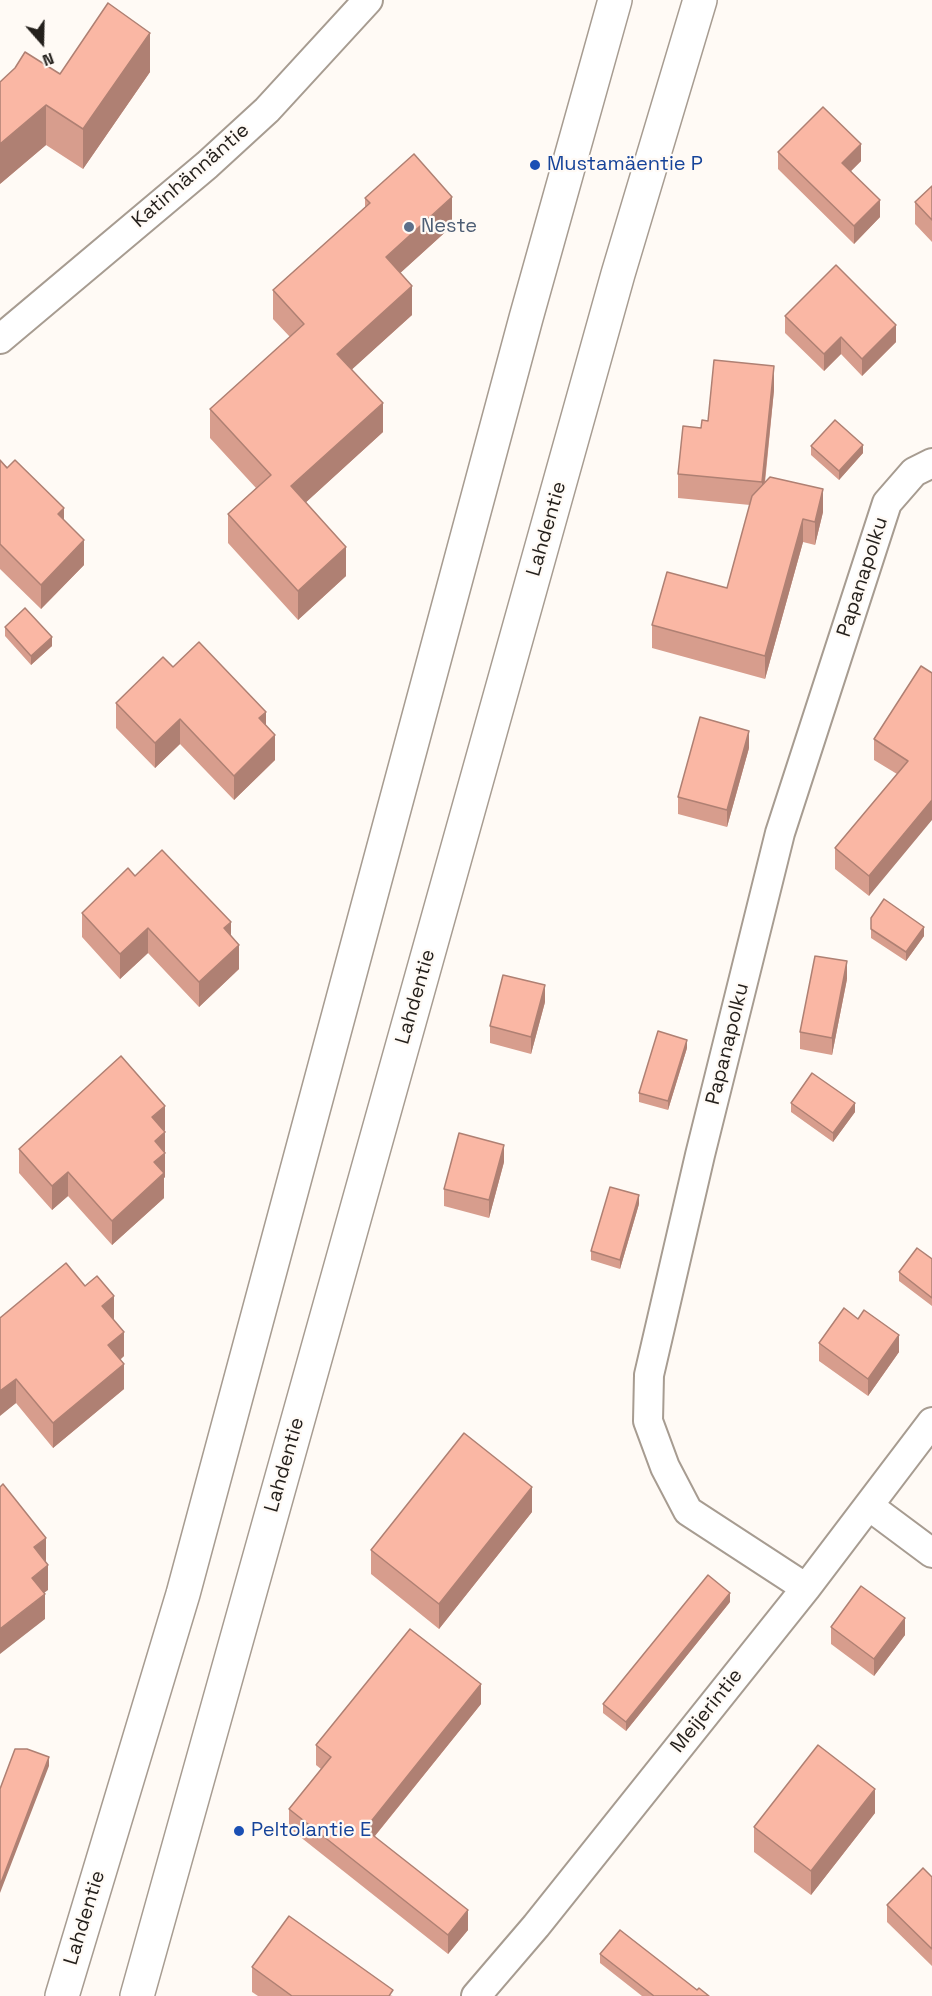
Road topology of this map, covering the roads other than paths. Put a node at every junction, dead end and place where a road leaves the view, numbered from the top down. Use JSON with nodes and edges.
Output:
{"nodes":[{"id":1,"x":369,"y":0,"type":"edge"},
{"id":2,"x":615,"y":0,"type":"edge"},
{"id":3,"x":700,"y":0,"type":"edge"},
{"id":4,"x":0,"y":339,"type":"edge"},
{"id":5,"x":932,"y":463,"type":"edge"},
{"id":6,"x":932,"y":1422,"type":"edge"},
{"id":7,"x":869,"y":1506,"type":"junction"},
{"id":8,"x":932,"y":1553,"type":"edge"},
{"id":9,"x":806,"y":1588,"type":"junction"},
{"id":10,"x":62,"y":1996,"type":"edge"},
{"id":11,"x":137,"y":1996,"type":"edge"},
{"id":12,"x":476,"y":1996,"type":"edge"}],
"edges":[{"from":1,"to":4,"type":"street","name":"Katinhännäntie"},
{"from":2,"to":10,"type":"main road","name":"Lahdentie"},
{"from":3,"to":11,"type":"main road","name":"Lahdentie"},
{"from":5,"to":9,"type":"street","name":"Papanapolku"},
{"from":6,"to":7,"type":"street","name":"Meijerintie"},
{"from":7,"to":8,"type":"street"},
{"from":7,"to":9,"type":"street","name":"Meijerintie"},
{"from":9,"to":12,"type":"street","name":"Meijerintie"}]}
